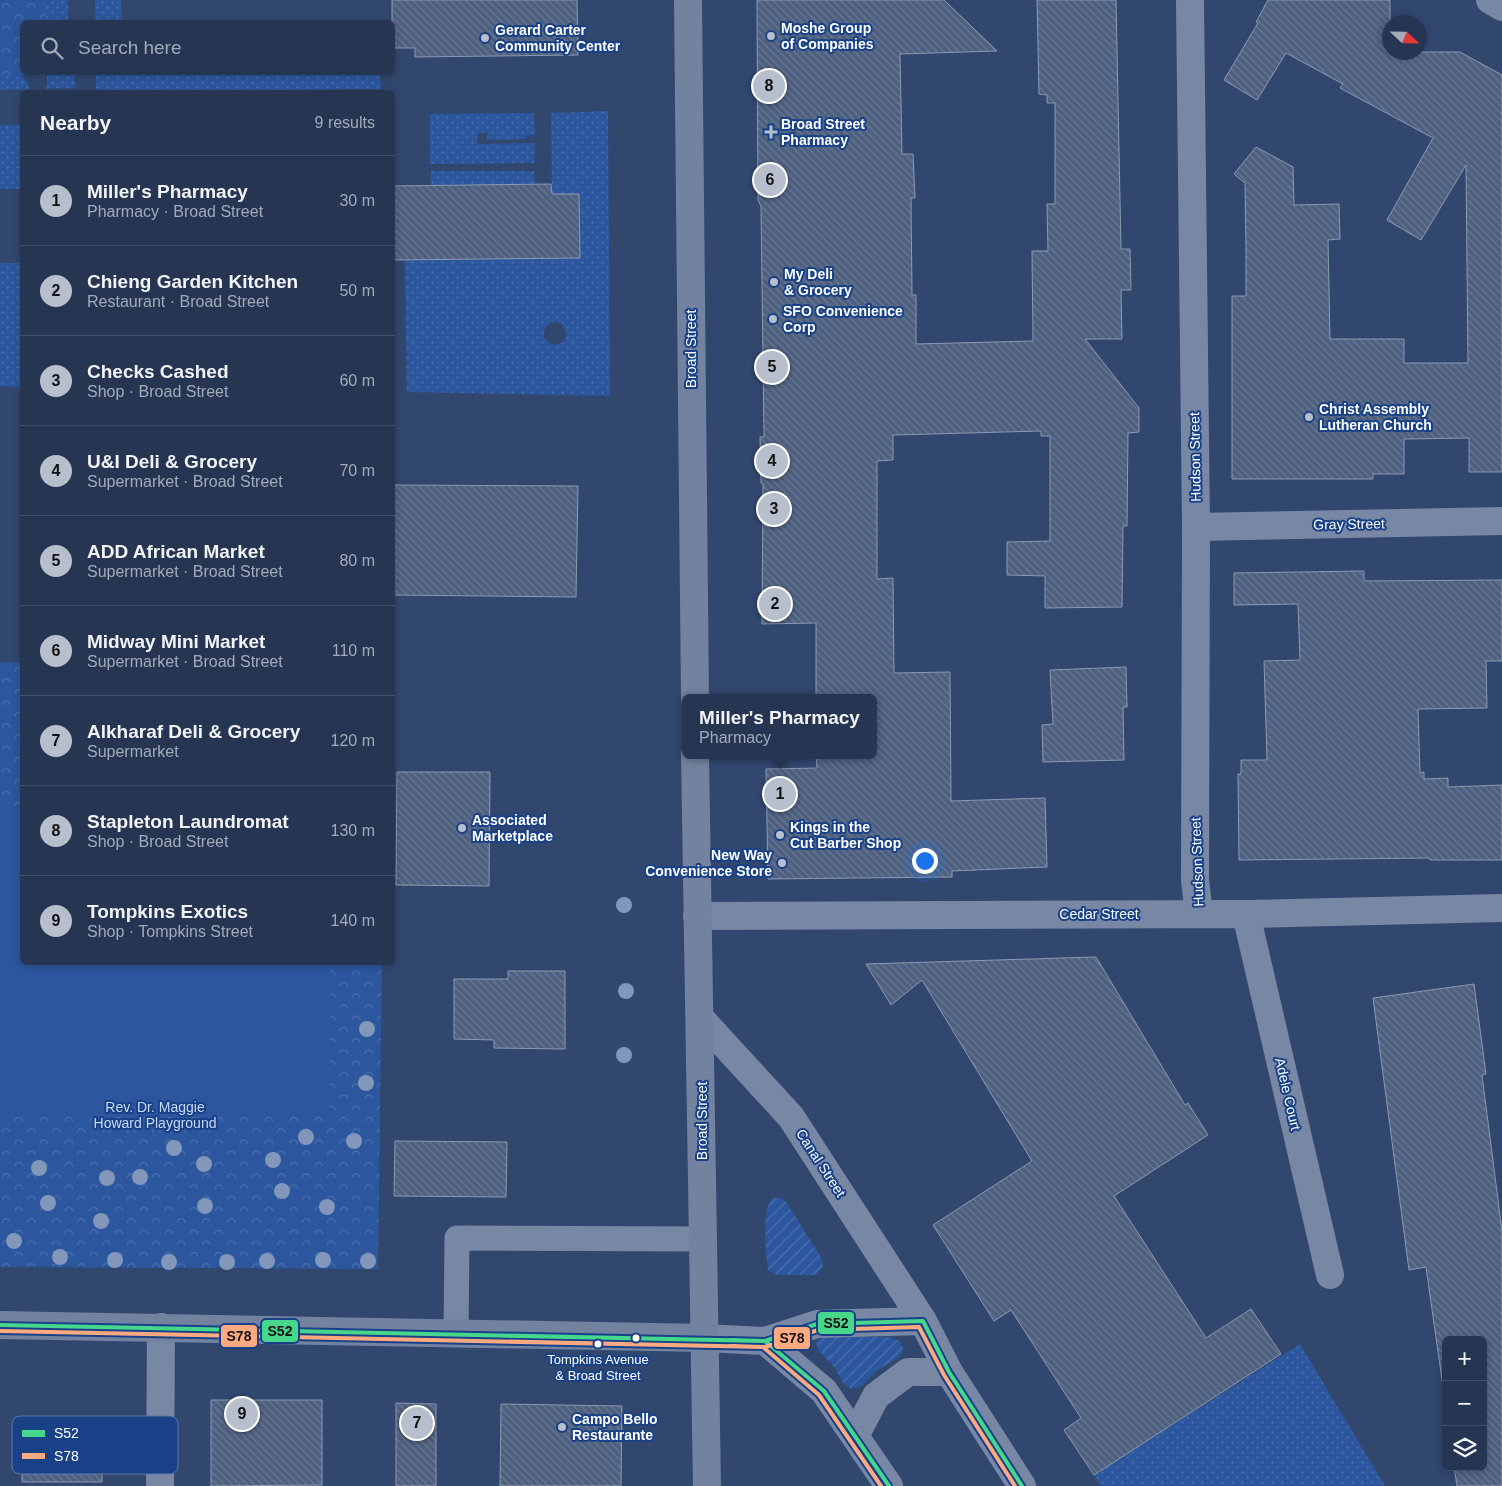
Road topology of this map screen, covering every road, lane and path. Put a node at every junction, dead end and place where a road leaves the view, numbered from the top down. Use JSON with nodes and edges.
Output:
{"nodes":[{"id":1,"x":688,"y":0,"type":"edge"},
{"id":2,"x":1190,"y":0,"type":"edge"},
{"id":3,"x":1490,"y":0,"type":"edge"},
{"id":4,"x":1502,"y":7,"type":"edge"},
{"id":5,"x":1502,"y":521,"type":"edge"},
{"id":6,"x":1196,"y":527,"type":"junction"},
{"id":7,"x":695,"y":694,"type":"edge"},
{"id":8,"x":695,"y":759,"type":"edge"},
{"id":9,"x":1502,"y":908,"type":"edge"},
{"id":10,"x":1199,"y":914,"type":"junction"},
{"id":11,"x":1246,"y":914,"type":"junction"},
{"id":12,"x":697,"y":916,"type":"junction"},
{"id":13,"x":701,"y":1019,"type":"junction"},
{"id":14,"x":702,"y":1239,"type":"junction"},
{"id":15,"x":1330,"y":1275,"type":"dead end"},
{"id":16,"x":923,"y":1321,"type":"junction"},
{"id":17,"x":0,"y":1325,"type":"edge"},
{"id":18,"x":161,"y":1327,"type":"junction"},
{"id":19,"x":456,"y":1334,"type":"junction"},
{"id":20,"x":705,"y":1338,"type":"junction"},
{"id":21,"x":765,"y":1341,"type":"junction"},
{"id":22,"x":949,"y":1372,"type":"junction"},
{"id":23,"x":160,"y":1416,"type":"edge"},
{"id":24,"x":855,"y":1436,"type":"junction"},
{"id":25,"x":707,"y":1486,"type":"edge"},
{"id":26,"x":888,"y":1486,"type":"edge"},
{"id":27,"x":1022,"y":1486,"type":"edge"}],
"edges":[{"from":1,"to":7,"type":"street","name":"Broad Street"},
{"from":2,"to":6,"type":"street","name":"Hudson Street"},
{"from":3,"to":4,"type":"street"},
{"from":5,"to":6,"type":"street","name":"Gray Street"},
{"from":6,"to":10,"type":"street","name":"Hudson Street"},
{"from":8,"to":12,"type":"street","name":"Broad Street"},
{"from":9,"to":11,"type":"street","name":"Cedar Street"},
{"from":10,"to":11,"type":"street","name":"Cedar Street"},
{"from":10,"to":12,"type":"street","name":"Cedar Street"},
{"from":11,"to":15,"type":"street","name":"Adele Court"},
{"from":12,"to":13,"type":"street","name":"Broad Street"},
{"from":13,"to":14,"type":"street","name":"Broad Street"},
{"from":13,"to":16,"type":"street","name":"Canal Street"},
{"from":14,"to":19,"type":"lane"},
{"from":14,"to":20,"type":"street","name":"Broad Street"},
{"from":16,"to":21,"type":"street"},
{"from":16,"to":22,"type":"street","name":"Canal Street"},
{"from":17,"to":18,"type":"street"},
{"from":18,"to":19,"type":"street"},
{"from":18,"to":23,"type":"street"},
{"from":19,"to":20,"type":"street"},
{"from":20,"to":21,"type":"street"},
{"from":20,"to":25,"type":"street","name":"Broad Street"},
{"from":21,"to":24,"type":"street"},
{"from":22,"to":24,"type":"street"},
{"from":22,"to":27,"type":"street","name":"Canal Street"},
{"from":24,"to":26,"type":"street"}]}
